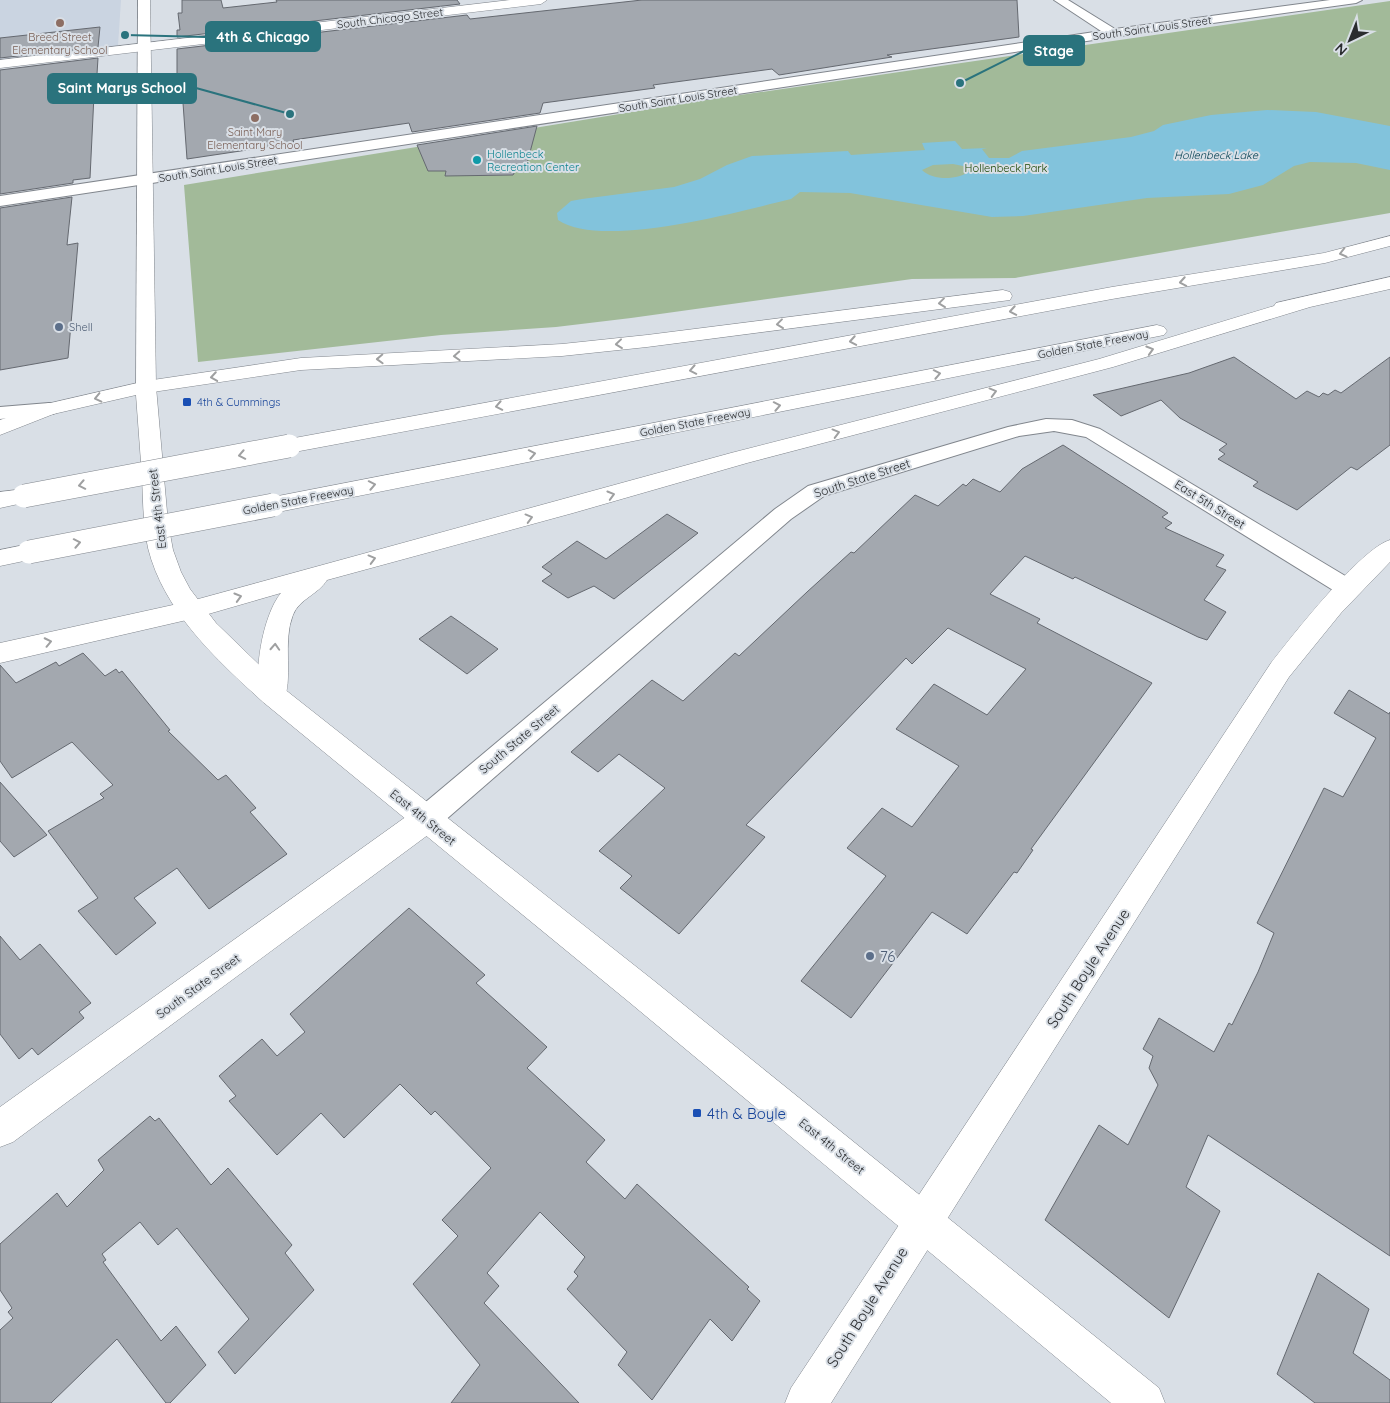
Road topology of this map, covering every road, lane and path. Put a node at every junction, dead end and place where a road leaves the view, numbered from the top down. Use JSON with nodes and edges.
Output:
{"nodes":[{"id":1,"x":144,"y":0,"type":"edge"},
{"id":2,"x":541,"y":0,"type":"edge"},
{"id":3,"x":1060,"y":0,"type":"edge"},
{"id":4,"x":1356,"y":0,"type":"edge"},
{"id":5,"x":1113,"y":33,"type":"junction"},
{"id":6,"x":144,"y":48,"type":"junction"},
{"id":7,"x":0,"y":64,"type":"edge"},
{"id":8,"x":144,"y":180,"type":"junction"},
{"id":9,"x":0,"y":201,"type":"edge"},
{"id":10,"x":1390,"y":241,"type":"edge"},
{"id":11,"x":1390,"y":283,"type":"edge"},
{"id":12,"x":1112,"y":293,"type":"junction"},
{"id":13,"x":1302,"y":304,"type":"junction"},
{"id":14,"x":146,"y":387,"type":"junction"},
{"id":15,"x":49,"y":409,"type":"junction"},
{"id":16,"x":0,"y":413,"type":"edge"},
{"id":17,"x":1069,"y":424,"type":"joint"},
{"id":18,"x":0,"y":428,"type":"edge"},
{"id":19,"x":0,"y":500,"type":"edge"},
{"id":20,"x":1390,"y":548,"type":"edge"},
{"id":21,"x":0,"y":558,"type":"edge"},
{"id":22,"x":324,"y":572,"type":"junction"},
{"id":23,"x":1349,"y":588,"type":"junction"},
{"id":24,"x":191,"y":610,"type":"junction"},
{"id":25,"x":0,"y":652,"type":"edge"},
{"id":26,"x":273,"y":696,"type":"junction"},
{"id":27,"x":425,"y":820,"type":"junction"},
{"id":28,"x":0,"y":1129,"type":"edge"},
{"id":29,"x":922,"y":1220,"type":"junction"},
{"id":30,"x":806,"y":1403,"type":"edge"},
{"id":31,"x":1144,"y":1403,"type":"edge"}],
"edges":[{"from":1,"to":6,"type":"main road","name":"East 4th Street"},
{"from":2,"to":6,"type":"main road","name":"South Chicago Street"},
{"from":3,"to":5,"type":"street"},
{"from":4,"to":5,"type":"street","name":"South Saint Louis Street"},
{"from":5,"to":8,"type":"street","name":"South Saint Louis Street"},
{"from":6,"to":7,"type":"main road","name":"South Chicago Street"},
{"from":6,"to":8,"type":"main road","name":"East 4th Street"},
{"from":8,"to":9,"type":"street","name":"South Saint Louis Street"},
{"from":8,"to":14,"type":"main road","name":"East 4th Street"},
{"from":10,"to":12,"type":"main road","one_way":true},
{"from":11,"to":13,"type":"main road","name":"Golden State Freeway"},
{"from":12,"to":14,"type":"main road","one_way":true},
{"from":12,"to":19,"type":"main road","one_way":true,"bridge":true},
{"from":21,"to":13,"type":"main road","name":"Golden State Freeway","one_way":true,"bridge":true},
{"from":22,"to":13,"type":"main road","one_way":true},
{"from":14,"to":15,"type":"main road","one_way":true},
{"from":14,"to":24,"type":"main road","name":"East 4th Street"},
{"from":15,"to":16,"type":"street"},
{"from":15,"to":18,"type":"main road"},
{"from":17,"to":23,"type":"street","name":"East 5th Street"},
{"from":17,"to":27,"type":"street","name":"South State Street"},
{"from":20,"to":23,"type":"main road","name":"South Boyle Avenue"},
{"from":24,"to":22,"type":"main road","one_way":true},
{"from":26,"to":22,"type":"main road","one_way":true},
{"from":23,"to":29,"type":"main road","name":"South Boyle Avenue"},
{"from":25,"to":24,"type":"main road","one_way":true},
{"from":24,"to":26,"type":"main road","name":"East 4th Street"},
{"from":26,"to":27,"type":"main road","name":"East 4th Street"},
{"from":27,"to":28,"type":"main road","name":"South State Street"},
{"from":27,"to":29,"type":"main road","name":"East 4th Street"},
{"from":29,"to":30,"type":"main road","name":"South Boyle Avenue"},
{"from":29,"to":31,"type":"main road","name":"East 4th Street"}]}
